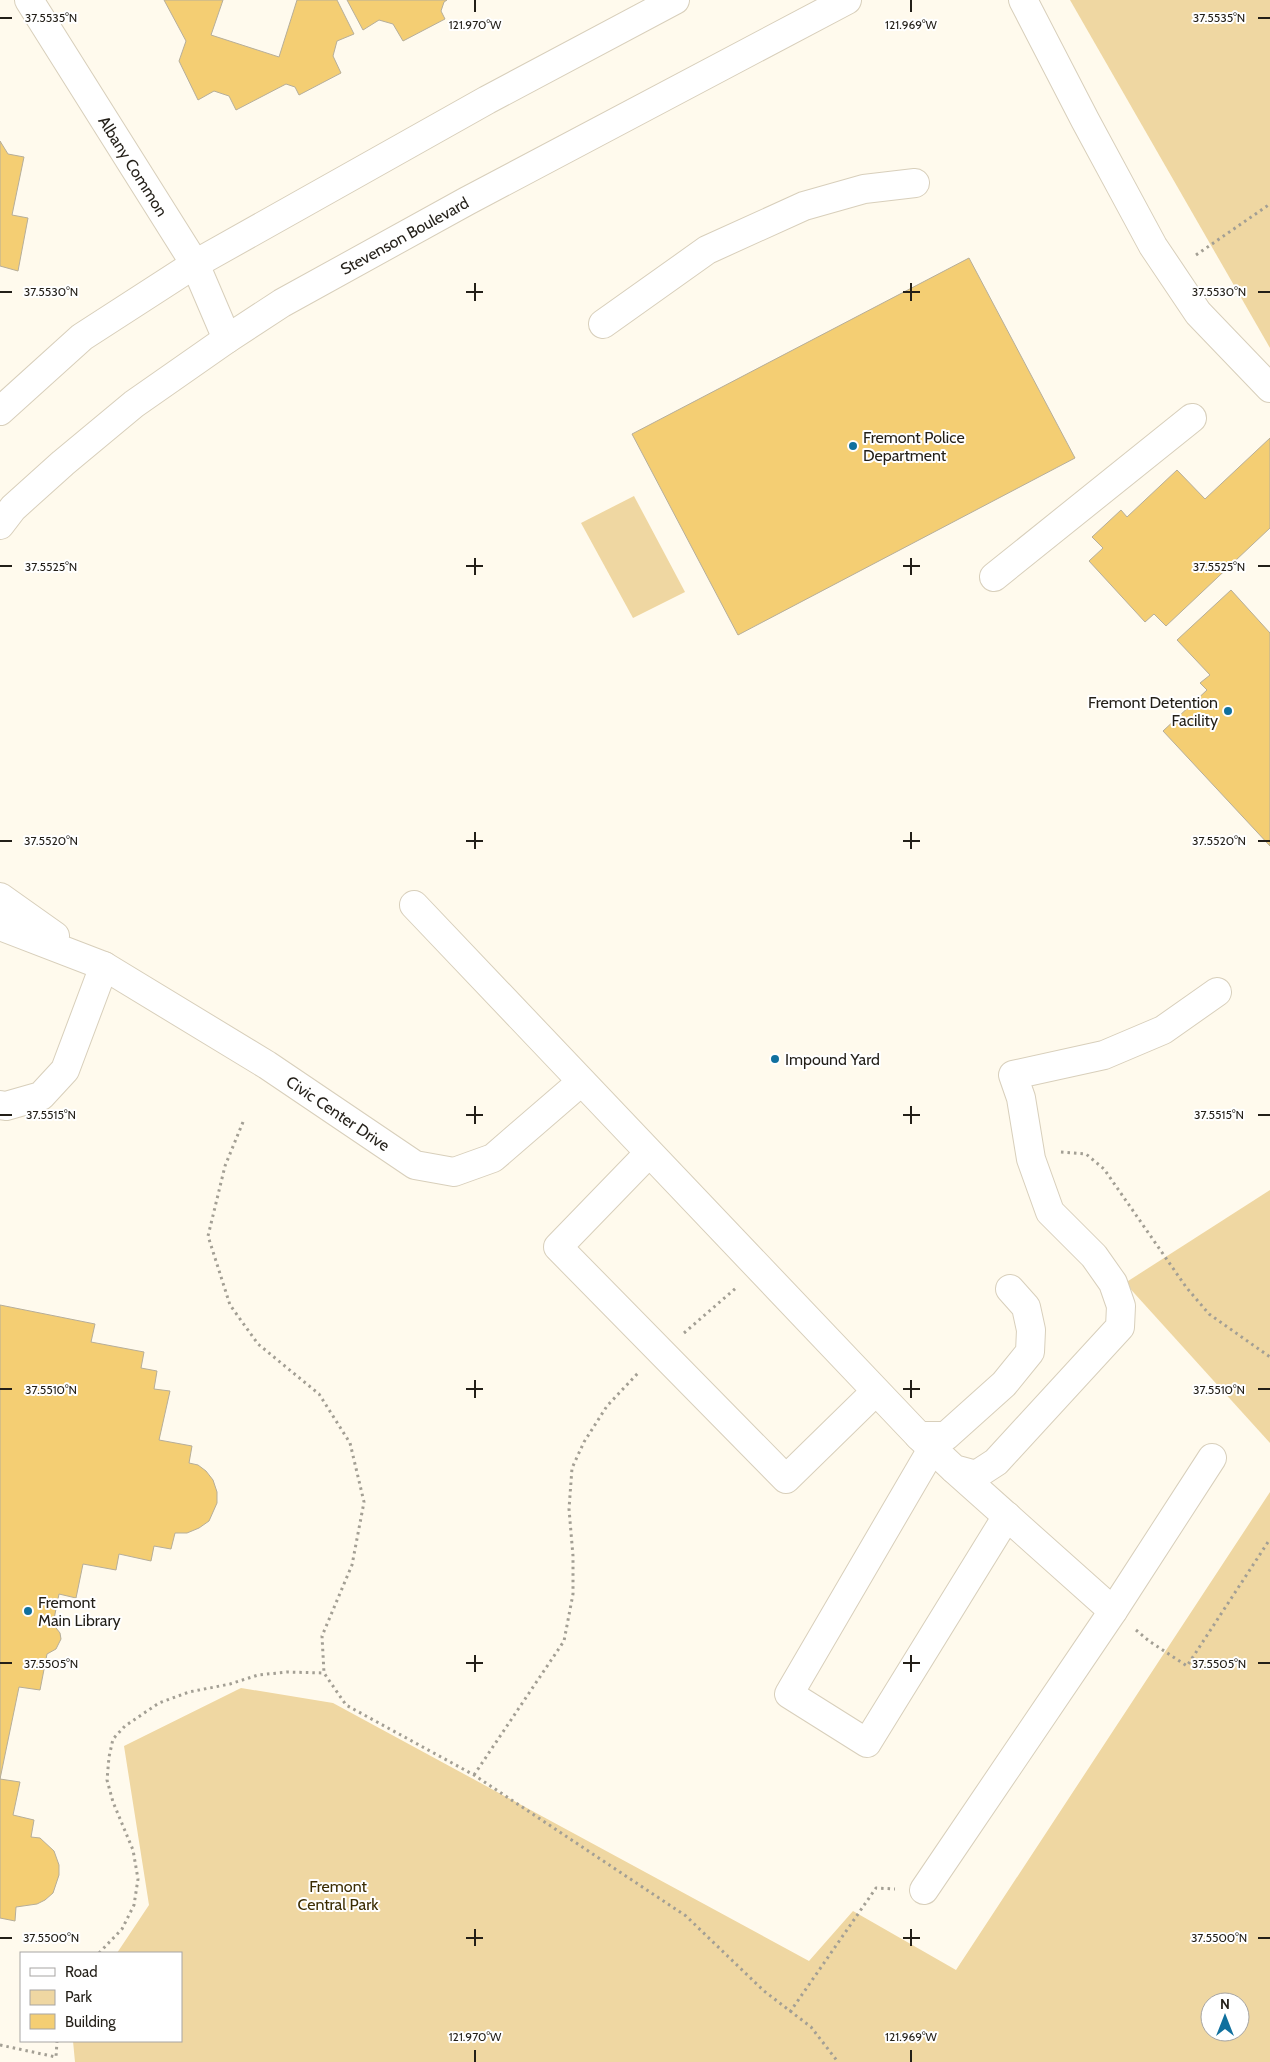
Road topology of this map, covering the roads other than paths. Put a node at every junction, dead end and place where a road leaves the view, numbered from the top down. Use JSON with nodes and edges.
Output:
{"nodes":[{"id":1,"x":29,"y":0,"type":"edge"},
{"id":2,"x":675,"y":0,"type":"edge"},
{"id":3,"x":847,"y":0,"type":"edge"},
{"id":4,"x":1023,"y":0,"type":"edge"},
{"id":5,"x":915,"y":184,"type":"dead end"},
{"id":6,"x":195,"y":264,"type":"junction"},
{"id":7,"x":603,"y":324,"type":"dead end"},
{"id":8,"x":226,"y":339,"type":"junction"},
{"id":9,"x":1270,"y":388,"type":"edge"},
{"id":10,"x":0,"y":411,"type":"edge"},
{"id":11,"x":1192,"y":418,"type":"dead end"},
{"id":12,"x":0,"y":525,"type":"edge"},
{"id":13,"x":994,"y":577,"type":"dead end"},
{"id":14,"x":0,"y":897,"type":"edge"},
{"id":15,"x":414,"y":905,"type":"dead end"},
{"id":16,"x":0,"y":926,"type":"edge"},
{"id":17,"x":97,"y":963,"type":"junction"},
{"id":18,"x":1218,"y":992,"type":"dead end"},
{"id":19,"x":581,"y":1082,"type":"junction"},
{"id":20,"x":0,"y":1105,"type":"edge"},
{"id":21,"x":649,"y":1153,"type":"junction"},
{"id":22,"x":1010,"y":1289,"type":"dead end"},
{"id":23,"x":875,"y":1392,"type":"junction"},
{"id":24,"x":926,"y":1443,"type":"junction"},
{"id":25,"x":1212,"y":1458,"type":"dead end"},
{"id":26,"x":954,"y":1469,"type":"junction"},
{"id":27,"x":1007,"y":1516,"type":"junction"},
{"id":28,"x":1113,"y":1611,"type":"junction"},
{"id":29,"x":924,"y":1890,"type":"road end"}],
"edges":[{"from":1,"to":6,"type":"main road","name":"Albany Common"},
{"from":2,"to":6,"type":"main road"},
{"from":3,"to":8,"type":"main road","name":"Stevenson Boulevard"},
{"from":4,"to":9,"type":"main road"},
{"from":5,"to":7,"type":"main road"},
{"from":6,"to":8,"type":"main road","name":"Albany Common"},
{"from":6,"to":10,"type":"main road"},
{"from":8,"to":12,"type":"main road","name":"Stevenson Boulevard"},
{"from":11,"to":13,"type":"main road"},
{"from":14,"to":17,"type":"main road","name":"Civic Center Drive"},
{"from":15,"to":19,"type":"main road"},
{"from":16,"to":17,"type":"main road","name":"Civic Center Drive"},
{"from":17,"to":19,"type":"main road","name":"Civic Center Drive"},
{"from":17,"to":20,"type":"main road"},
{"from":18,"to":26,"type":"main road"},
{"from":19,"to":21,"type":"main road"},
{"from":21,"to":23,"type":"main road"},
{"from":21,"to":23,"type":"main road"},
{"from":22,"to":24,"type":"main road"},
{"from":23,"to":24,"type":"main road"},
{"from":24,"to":26,"type":"main road"},
{"from":24,"to":27,"type":"main road"},
{"from":25,"to":28,"type":"main road"},
{"from":26,"to":27,"type":"main road"},
{"from":27,"to":28,"type":"main road"},
{"from":28,"to":29,"type":"main road"}]}
